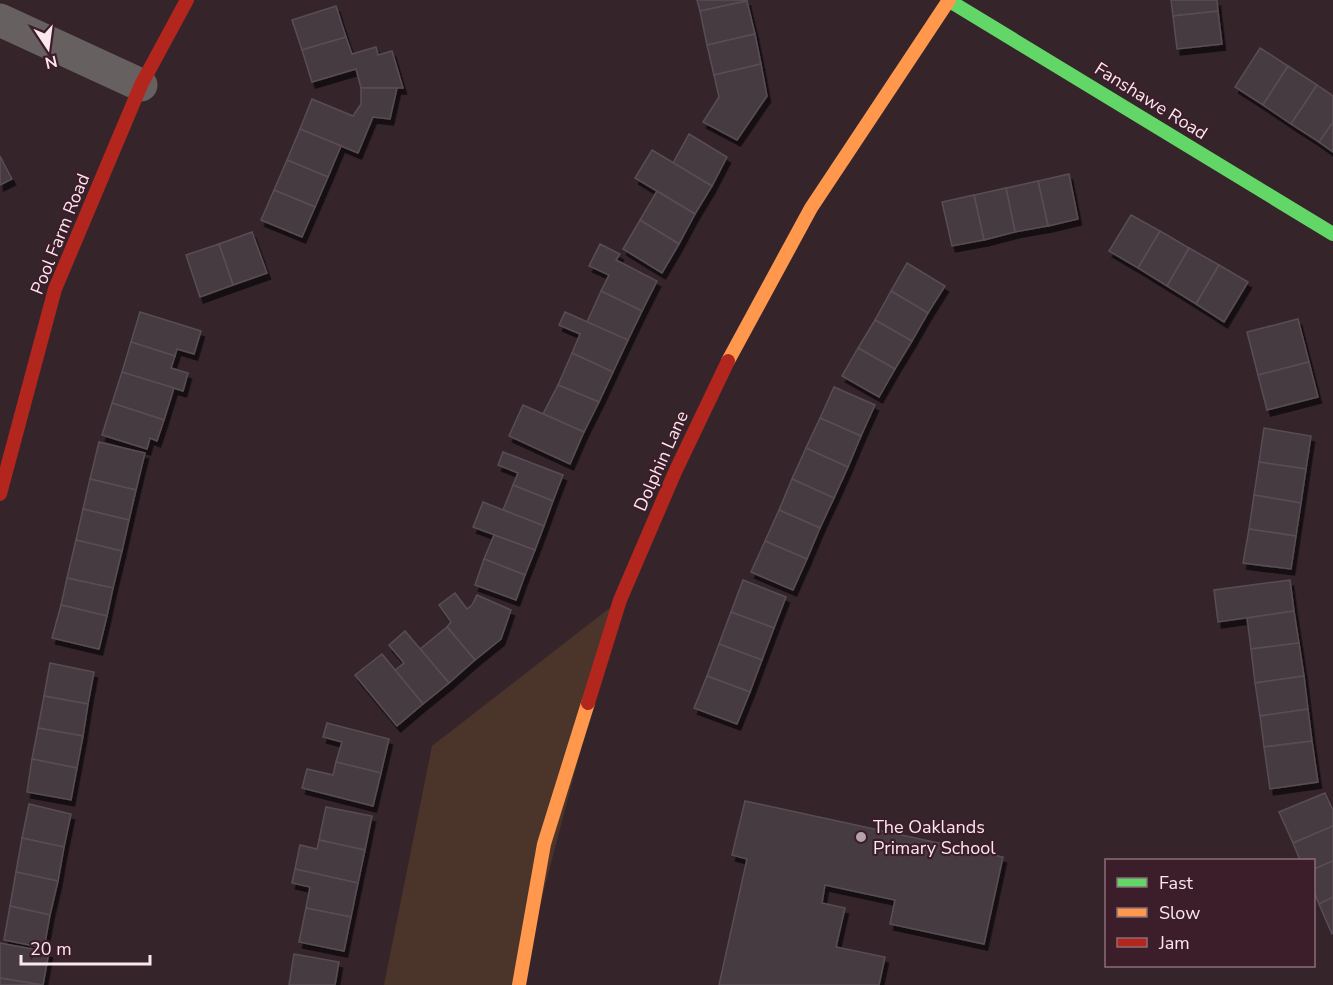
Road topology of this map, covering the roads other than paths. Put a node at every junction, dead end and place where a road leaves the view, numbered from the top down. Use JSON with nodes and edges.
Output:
{"nodes":[{"id":1,"x":187,"y":0,"type":"edge"},
{"id":2,"x":949,"y":0,"type":"edge"},
{"id":3,"x":0,"y":20,"type":"edge"},
{"id":4,"x":141,"y":86,"type":"junction"},
{"id":5,"x":1333,"y":234,"type":"edge"},
{"id":6,"x":0,"y":494,"type":"edge"},
{"id":7,"x":519,"y":985,"type":"edge"}],
"edges":[{"from":1,"to":4,"type":"street","name":"Pool Farm Road"},
{"from":2,"to":5,"type":"street","name":"Fanshawe Road"},
{"from":2,"to":7,"type":"street","name":"Dolphin Lane"},
{"from":3,"to":4,"type":"street"},
{"from":4,"to":6,"type":"street","name":"Pool Farm Road"}]}
